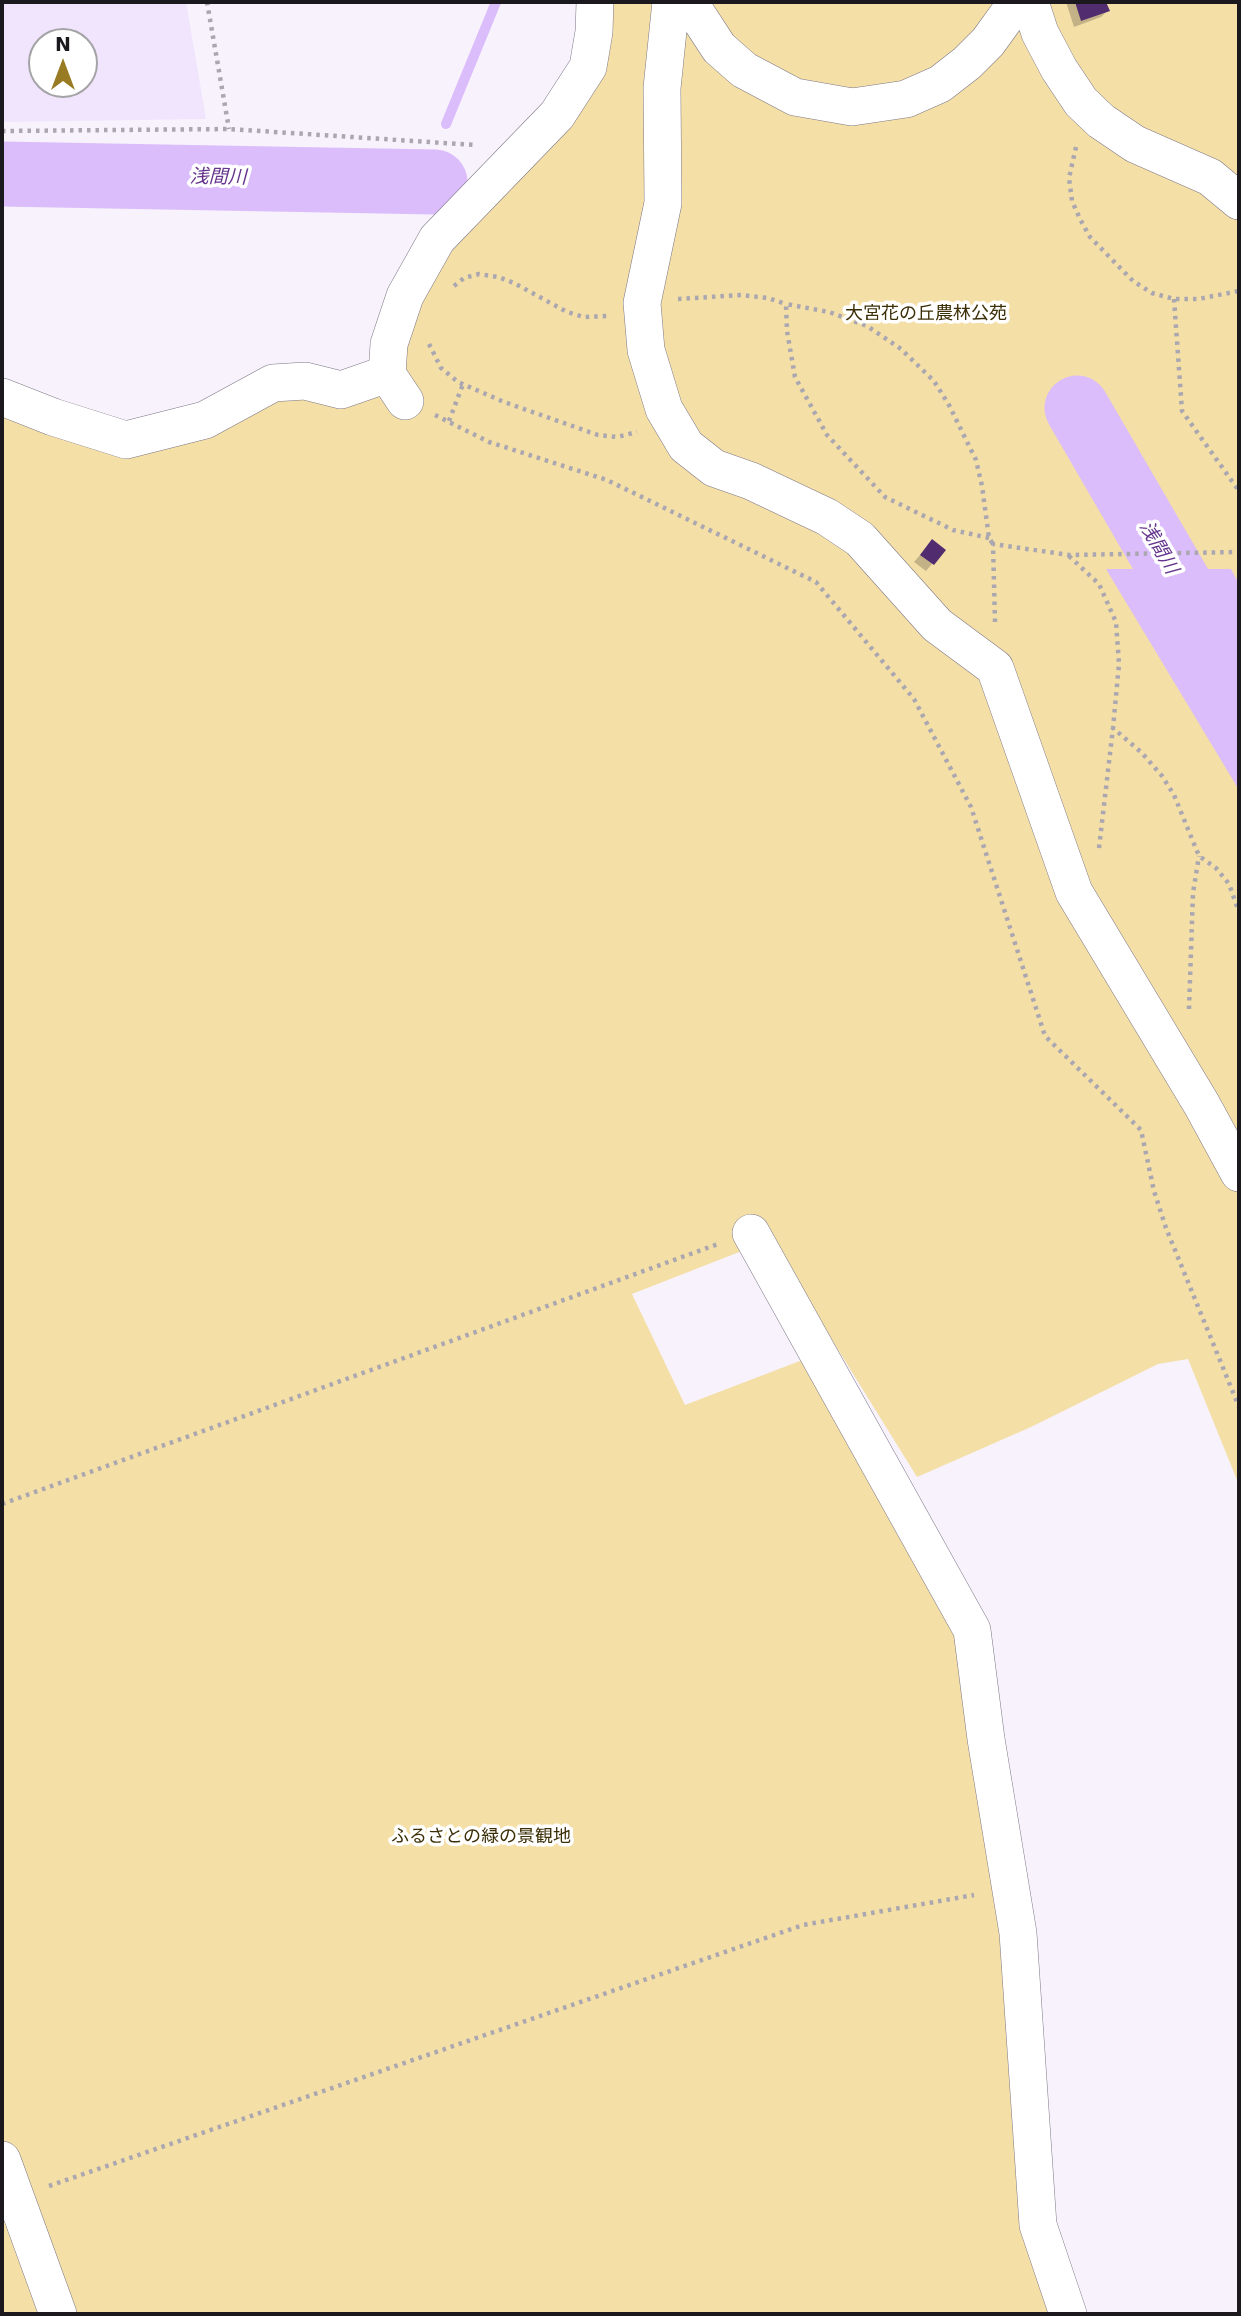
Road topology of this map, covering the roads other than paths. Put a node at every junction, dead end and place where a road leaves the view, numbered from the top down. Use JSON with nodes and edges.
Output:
{"nodes":[{"id":1,"x":595,"y":2,"type":"edge"},
{"id":2,"x":671,"y":2,"type":"edge"},
{"id":3,"x":689,"y":2,"type":"edge"},
{"id":4,"x":1017,"y":2,"type":"edge"},
{"id":5,"x":1030,"y":2,"type":"edge"},
{"id":6,"x":1239,"y":201,"type":"edge"},
{"id":7,"x":2,"y":397,"type":"edge"},
{"id":8,"x":1239,"y":1173,"type":"edge"},
{"id":9,"x":751,"y":1233,"type":"road end"},
{"id":10,"x":2,"y":2160,"type":"edge"},
{"id":11,"x":8,"y":2199,"type":"edge"},
{"id":12,"x":58,"y":2314,"type":"edge"},
{"id":13,"x":1068,"y":2314,"type":"edge"}],
"edges":[{"from":1,"to":7,"type":"street"},
{"from":2,"to":8,"type":"street"},
{"from":3,"to":4,"type":"street"},
{"from":5,"to":6,"type":"street"},
{"from":9,"to":13,"type":"street"},
{"from":10,"to":11,"type":"street"},
{"from":11,"to":12,"type":"street"}]}
